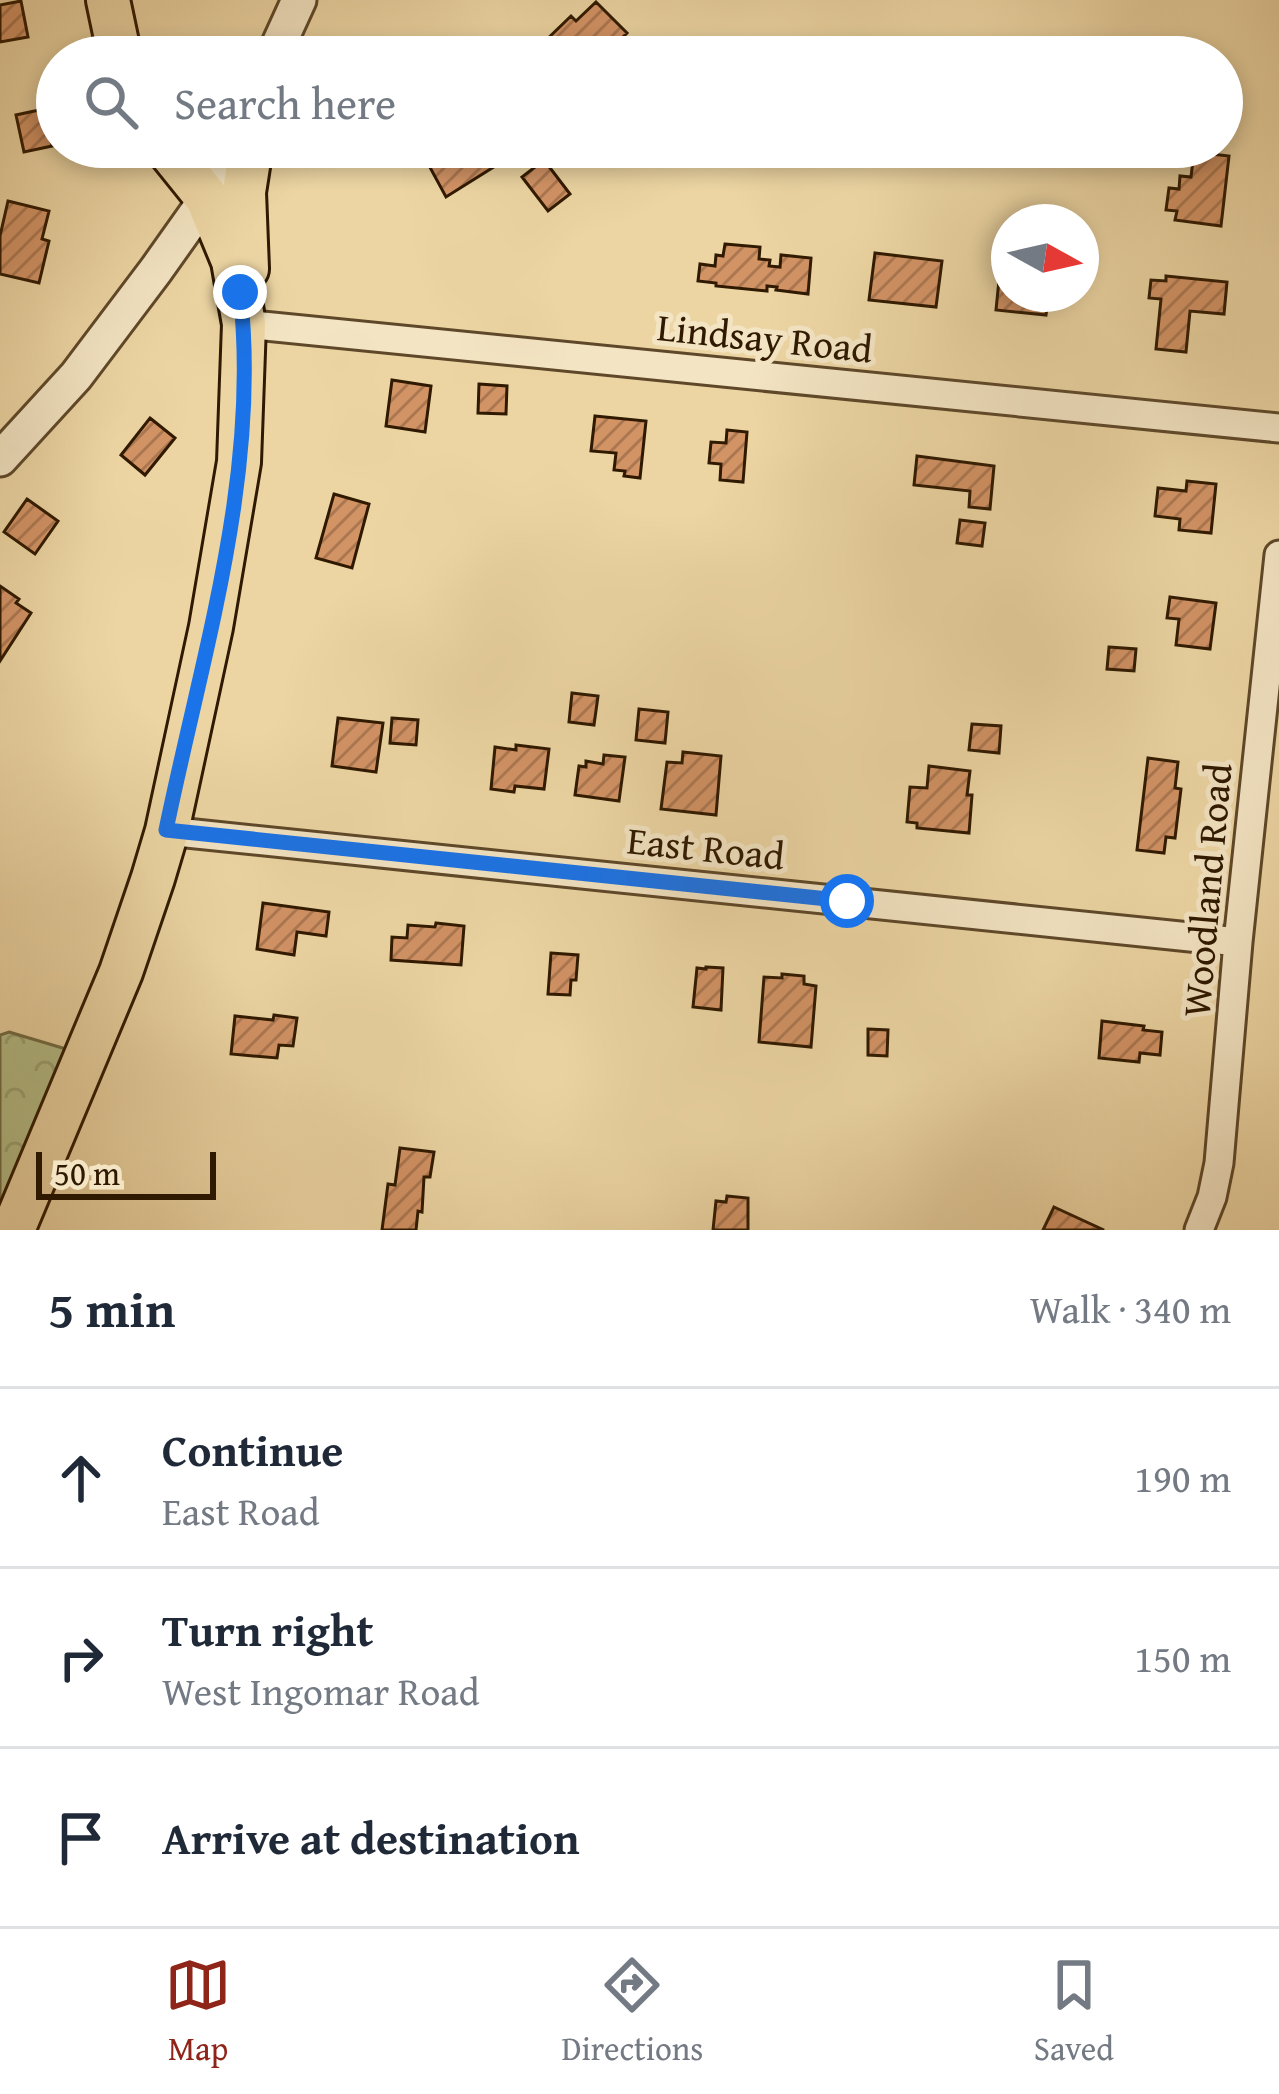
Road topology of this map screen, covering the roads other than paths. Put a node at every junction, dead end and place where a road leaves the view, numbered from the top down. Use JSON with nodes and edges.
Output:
{"nodes":[{"id":1,"x":108,"y":0,"type":"edge"},
{"id":2,"x":299,"y":0,"type":"edge"},
{"id":3,"x":115,"y":36,"type":"edge"},
{"id":4,"x":283,"y":36,"type":"edge"},
{"id":5,"x":183,"y":168,"type":"edge"},
{"id":6,"x":222,"y":168,"type":"edge"},
{"id":7,"x":248,"y":168,"type":"edge"},
{"id":8,"x":207,"y":198,"type":"junction"},
{"id":9,"x":244,"y":324,"type":"junction"},
{"id":10,"x":1279,"y":428,"type":"edge"},
{"id":11,"x":0,"y":459,"type":"edge"},
{"id":12,"x":1279,"y":555,"type":"edge"},
{"id":13,"x":166,"y":830,"type":"junction"},
{"id":14,"x":1238,"y":941,"type":"junction"},
{"id":15,"x":13,"y":1230,"type":"edge"},
{"id":16,"x":1199,"y":1230,"type":"edge"}],
"edges":[{"from":1,"to":3,"type":"main road"},
{"from":2,"to":4,"type":"street"},
{"from":5,"to":8,"type":"main road"},
{"from":6,"to":8,"type":"street"},
{"from":7,"to":9,"type":"main road"},
{"from":8,"to":9,"type":"main road"},
{"from":8,"to":11,"type":"street"},
{"from":9,"to":10,"type":"street","name":"Lindsay Road"},
{"from":9,"to":13,"type":"main road"},
{"from":12,"to":14,"type":"street","name":"Woodland Road"},
{"from":13,"to":14,"type":"street","name":"East Road"},
{"from":13,"to":15,"type":"main road"},
{"from":14,"to":16,"type":"street","name":"Woodland Road"}]}
